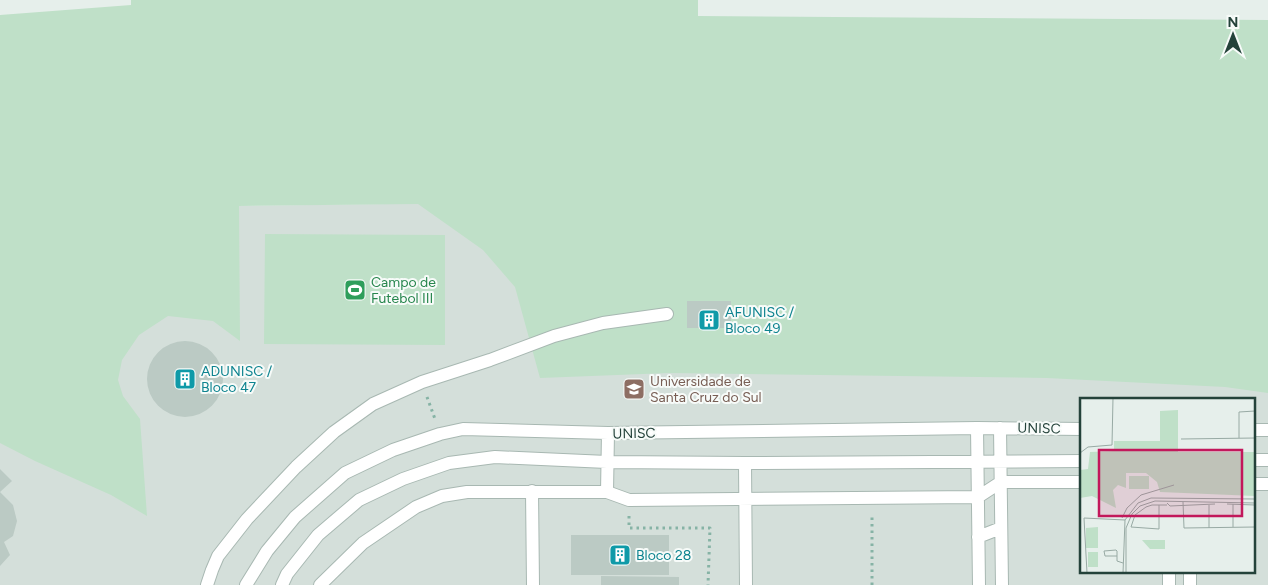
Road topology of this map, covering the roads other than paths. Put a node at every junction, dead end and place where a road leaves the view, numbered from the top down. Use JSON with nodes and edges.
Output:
{"nodes":[{"id":1,"x":667,"y":314,"type":"dead end"},
{"id":2,"x":977,"y":428,"type":"junction"},
{"id":3,"x":1000,"y":428,"type":"junction"},
{"id":4,"x":1080,"y":429,"type":"edge"},
{"id":5,"x":608,"y":434,"type":"junction"},
{"id":6,"x":1001,"y":461,"type":"junction"},
{"id":7,"x":1080,"y":461,"type":"edge"},
{"id":8,"x":607,"y":462,"type":"junction"},
{"id":9,"x":977,"y":462,"type":"junction"},
{"id":10,"x":745,"y":463,"type":"junction"},
{"id":11,"x":1001,"y":482,"type":"junction"},
{"id":12,"x":1080,"y":482,"type":"edge"},
{"id":13,"x":532,"y":492,"type":"junction"},
{"id":14,"x":607,"y":492,"type":"junction"},
{"id":15,"x":978,"y":497,"type":"junction"},
{"id":16,"x":746,"y":500,"type":"junction"},
{"id":17,"x":1001,"y":528,"type":"junction"},
{"id":18,"x":978,"y":537,"type":"junction"},
{"id":19,"x":1002,"y":569,"type":"junction"},
{"id":20,"x":1169,"y":572,"type":"edge"},
{"id":21,"x":1190,"y":572,"type":"edge"},
{"id":22,"x":979,"y":581,"type":"edge"},
{"id":23,"x":208,"y":585,"type":"edge"},
{"id":24,"x":246,"y":585,"type":"edge"},
{"id":25,"x":282,"y":585,"type":"edge"},
{"id":26,"x":320,"y":585,"type":"edge"},
{"id":27,"x":532,"y":585,"type":"edge"},
{"id":28,"x":746,"y":585,"type":"edge"},
{"id":29,"x":1002,"y":585,"type":"edge"},
{"id":30,"x":1169,"y":585,"type":"edge"},
{"id":31,"x":1190,"y":585,"type":"edge"}],
"edges":[{"from":1,"to":23,"type":"lane"},
{"from":2,"to":3,"type":"lane","name":"UNISC"},
{"from":2,"to":5,"type":"lane","name":"UNISC"},
{"from":2,"to":9,"type":"lane"},
{"from":3,"to":4,"type":"lane","name":"UNISC"},
{"from":3,"to":6,"type":"lane"},
{"from":5,"to":8,"type":"lane"},
{"from":5,"to":24,"type":"lane","name":"UNISC"},
{"from":6,"to":7,"type":"lane","name":"UNISC"},
{"from":6,"to":9,"type":"lane","name":"UNISC"},
{"from":6,"to":11,"type":"lane"},
{"from":8,"to":10,"type":"lane","name":"UNISC"},
{"from":8,"to":14,"type":"lane"},
{"from":8,"to":25,"type":"lane","name":"UNISC"},
{"from":9,"to":10,"type":"lane","name":"UNISC"},
{"from":9,"to":15,"type":"lane"},
{"from":10,"to":16,"type":"lane"},
{"from":11,"to":12,"type":"lane"},
{"from":11,"to":15,"type":"lane"},
{"from":11,"to":17,"type":"lane"},
{"from":13,"to":14,"type":"lane"},
{"from":13,"to":26,"type":"lane"},
{"from":13,"to":27,"type":"lane"},
{"from":14,"to":16,"type":"lane"},
{"from":15,"to":16,"type":"lane"},
{"from":15,"to":18,"type":"lane"},
{"from":16,"to":28,"type":"lane"},
{"from":17,"to":18,"type":"lane"},
{"from":17,"to":19,"type":"lane"},
{"from":18,"to":22,"type":"lane"},
{"from":19,"to":22,"type":"lane"},
{"from":19,"to":29,"type":"lane"},
{"from":20,"to":30,"type":"lane"},
{"from":21,"to":31,"type":"lane"}]}
